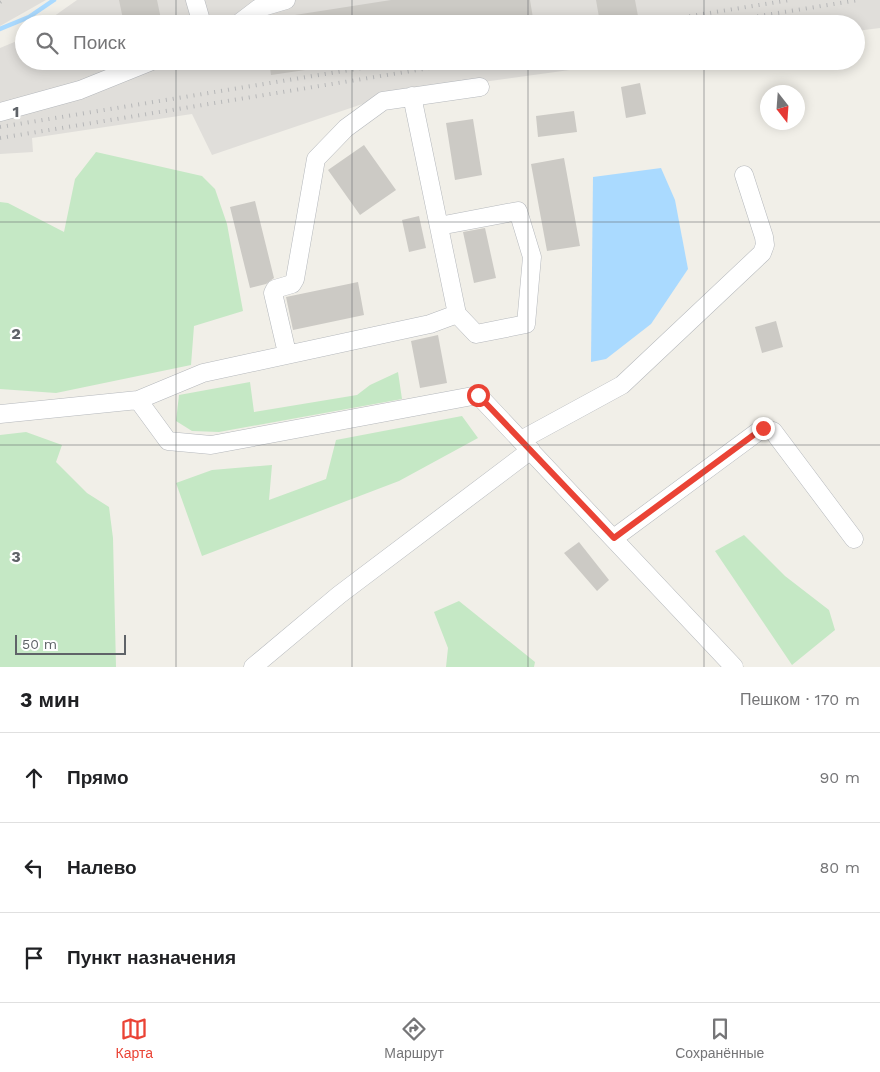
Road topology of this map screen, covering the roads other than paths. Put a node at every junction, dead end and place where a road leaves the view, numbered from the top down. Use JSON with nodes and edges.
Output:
{"nodes":[{"id":1,"x":196,"y":0,"type":"edge"},
{"id":2,"x":286,"y":0,"type":"edge"},
{"id":3,"x":200,"y":15,"type":"edge"},
{"id":4,"x":250,"y":15,"type":"edge"},
{"id":5,"x":130,"y":70,"type":"edge"},
{"id":6,"x":480,"y":87,"type":"dead end"},
{"id":7,"x":412,"y":96,"type":"junction"},
{"id":8,"x":0,"y":112,"type":"edge"},
{"id":9,"x":744,"y":175,"type":"dead end"},
{"id":10,"x":439,"y":226,"type":"junction"},
{"id":11,"x":457,"y":314,"type":"junction"},
{"id":12,"x":287,"y":353,"type":"junction"},
{"id":13,"x":138,"y":400,"type":"junction"},
{"id":14,"x":0,"y":414,"type":"edge"},
{"id":15,"x":526,"y":445,"type":"junction"},
{"id":16,"x":614,"y":538,"type":"junction"},
{"id":17,"x":854,"y":539,"type":"dead end"},
{"id":18,"x":254,"y":667,"type":"edge"},
{"id":19,"x":734,"y":667,"type":"edge"}],
"edges":[{"from":1,"to":3,"type":"street"},
{"from":2,"to":4,"type":"street"},
{"from":5,"to":8,"type":"street"},
{"from":6,"to":7,"type":"street"},
{"from":7,"to":10,"type":"street"},
{"from":7,"to":12,"type":"street"},
{"from":9,"to":15,"type":"street"},
{"from":10,"to":11,"type":"street"},
{"from":10,"to":11,"type":"street"},
{"from":11,"to":12,"type":"street"},
{"from":12,"to":13,"type":"street"},
{"from":13,"to":14,"type":"street"},
{"from":13,"to":15,"type":"street"},
{"from":15,"to":16,"type":"street"},
{"from":15,"to":18,"type":"street"},
{"from":16,"to":17,"type":"street"},
{"from":16,"to":19,"type":"street"}]}
